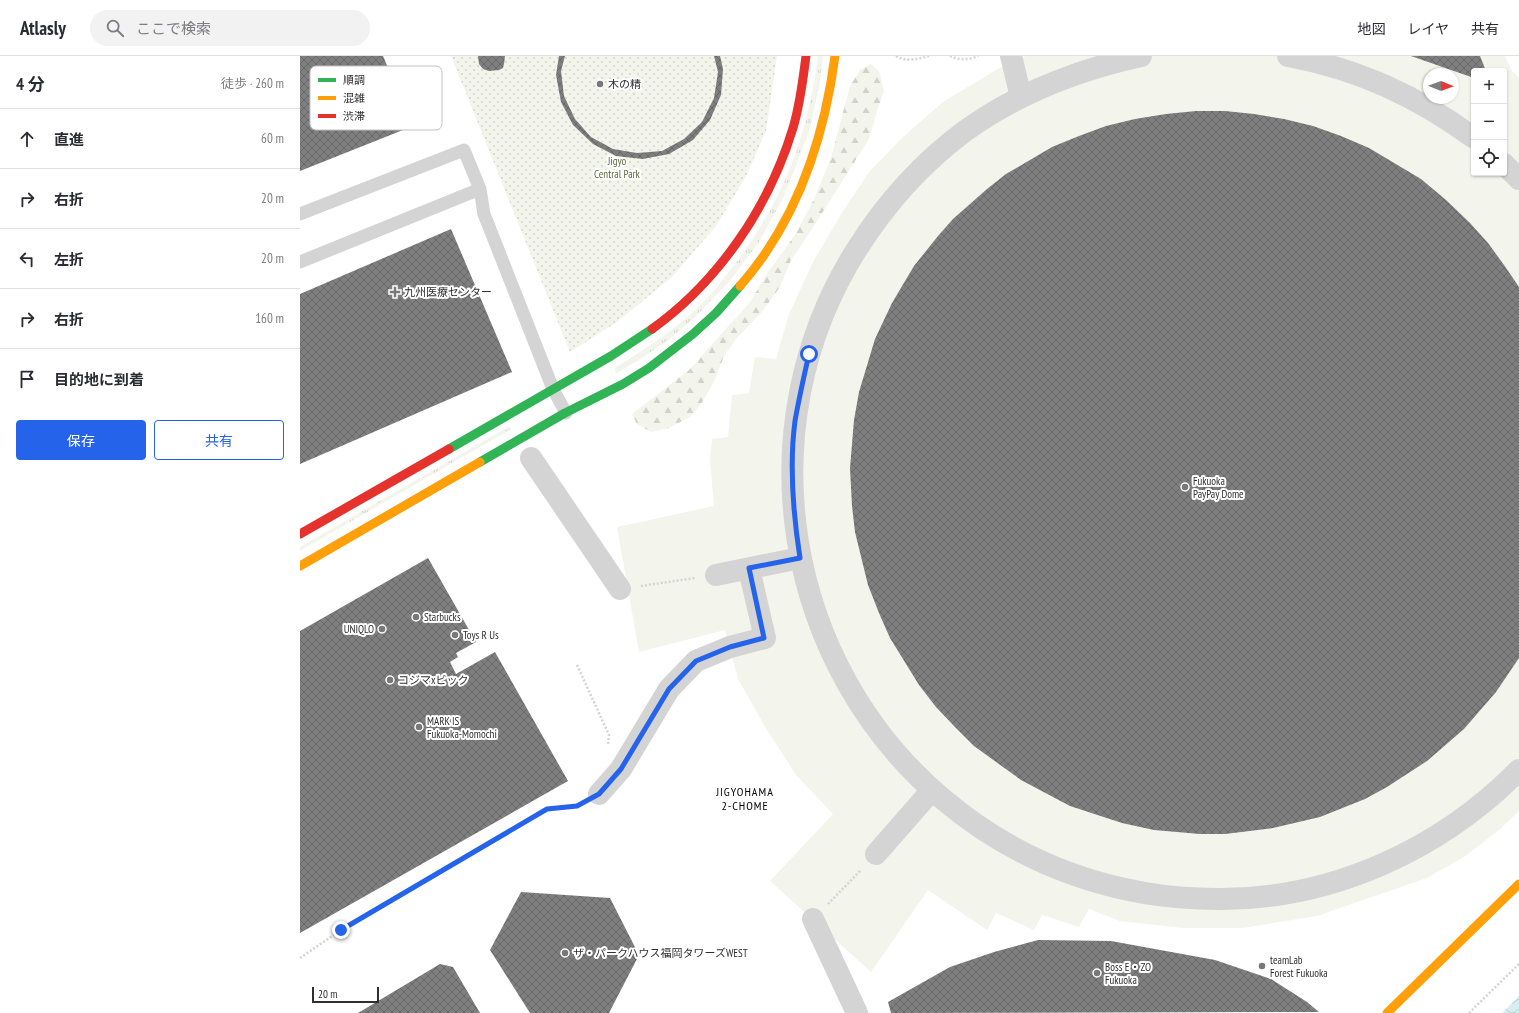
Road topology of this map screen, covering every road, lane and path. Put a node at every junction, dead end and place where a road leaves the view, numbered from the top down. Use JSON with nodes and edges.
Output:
{"nodes":[{"id":1,"x":806,"y":56,"type":"edge"},
{"id":2,"x":835,"y":56,"type":"edge"},
{"id":3,"x":896,"y":56,"type":"edge"},
{"id":4,"x":929,"y":56,"type":"edge"},
{"id":5,"x":950,"y":56,"type":"edge"},
{"id":6,"x":978,"y":56,"type":"edge"},
{"id":7,"x":1011,"y":56,"type":"edge"},
{"id":8,"x":1141,"y":56,"type":"edge"},
{"id":9,"x":1288,"y":56,"type":"edge"},
{"id":10,"x":1021,"y":97,"type":"junction"},
{"id":11,"x":1471,"y":136,"type":"edge"},
{"id":12,"x":1507,"y":167,"type":"edge"},
{"id":13,"x":1519,"y":179,"type":"edge"},
{"id":14,"x":480,"y":189,"type":"junction"},
{"id":15,"x":300,"y":214,"type":"edge"},
{"id":16,"x":300,"y":262,"type":"edge"},
{"id":17,"x":553,"y":389,"type":"junction"},
{"id":18,"x":566,"y":413,"type":"junction"},
{"id":19,"x":531,"y":458,"type":"dead end"},
{"id":20,"x":300,"y":534,"type":"edge"},
{"id":21,"x":800,"y":558,"type":"junction"},
{"id":22,"x":300,"y":566,"type":"edge"},
{"id":23,"x":749,"y":568,"type":"junction"},
{"id":24,"x":716,"y":575,"type":"joint"},
{"id":25,"x":620,"y":589,"type":"joint"},
{"id":26,"x":577,"y":665,"type":"dead end"},
{"id":27,"x":608,"y":748,"type":"dead end"},
{"id":28,"x":1519,"y":770,"type":"edge"},
{"id":29,"x":932,"y":790,"type":"junction"},
{"id":30,"x":599,"y":794,"type":"joint"},
{"id":31,"x":876,"y":854,"type":"joint"},
{"id":32,"x":1519,"y":884,"type":"edge"},
{"id":33,"x":813,"y":919,"type":"joint"},
{"id":34,"x":300,"y":958,"type":"edge"},
{"id":35,"x":1519,"y":964,"type":"edge"},
{"id":36,"x":857,"y":1013,"type":"edge"},
{"id":37,"x":1386,"y":1013,"type":"edge"},
{"id":38,"x":1469,"y":1013,"type":"edge"}],
"edges":[{"from":1,"to":17,"type":"street"},
{"from":2,"to":18,"type":"street"},
{"from":3,"to":4,"type":"path"},
{"from":5,"to":6,"type":"path"},
{"from":7,"to":10,"type":"street"},
{"from":8,"to":10,"type":"street"},
{"from":9,"to":11,"type":"street"},
{"from":10,"to":21,"type":"street"},
{"from":12,"to":13,"type":"street"},
{"from":14,"to":15,"type":"lane"},
{"from":14,"to":16,"type":"lane"},
{"from":14,"to":17,"type":"lane"},
{"from":17,"to":18,"type":"lane"},
{"from":17,"to":20,"type":"street"},
{"from":18,"to":22,"type":"street"},
{"from":19,"to":25,"type":"street"},
{"from":21,"to":23,"type":"street"},
{"from":21,"to":29,"type":"street"},
{"from":23,"to":24,"type":"street"},
{"from":23,"to":30,"type":"street"},
{"from":24,"to":25,"type":"path"},
{"from":26,"to":27,"type":"path"},
{"from":28,"to":29,"type":"street"},
{"from":29,"to":31,"type":"street"},
{"from":30,"to":34,"type":"path"},
{"from":31,"to":33,"type":"path"},
{"from":32,"to":37,"type":"street"},
{"from":33,"to":36,"type":"street"},
{"from":35,"to":38,"type":"path"}]}
